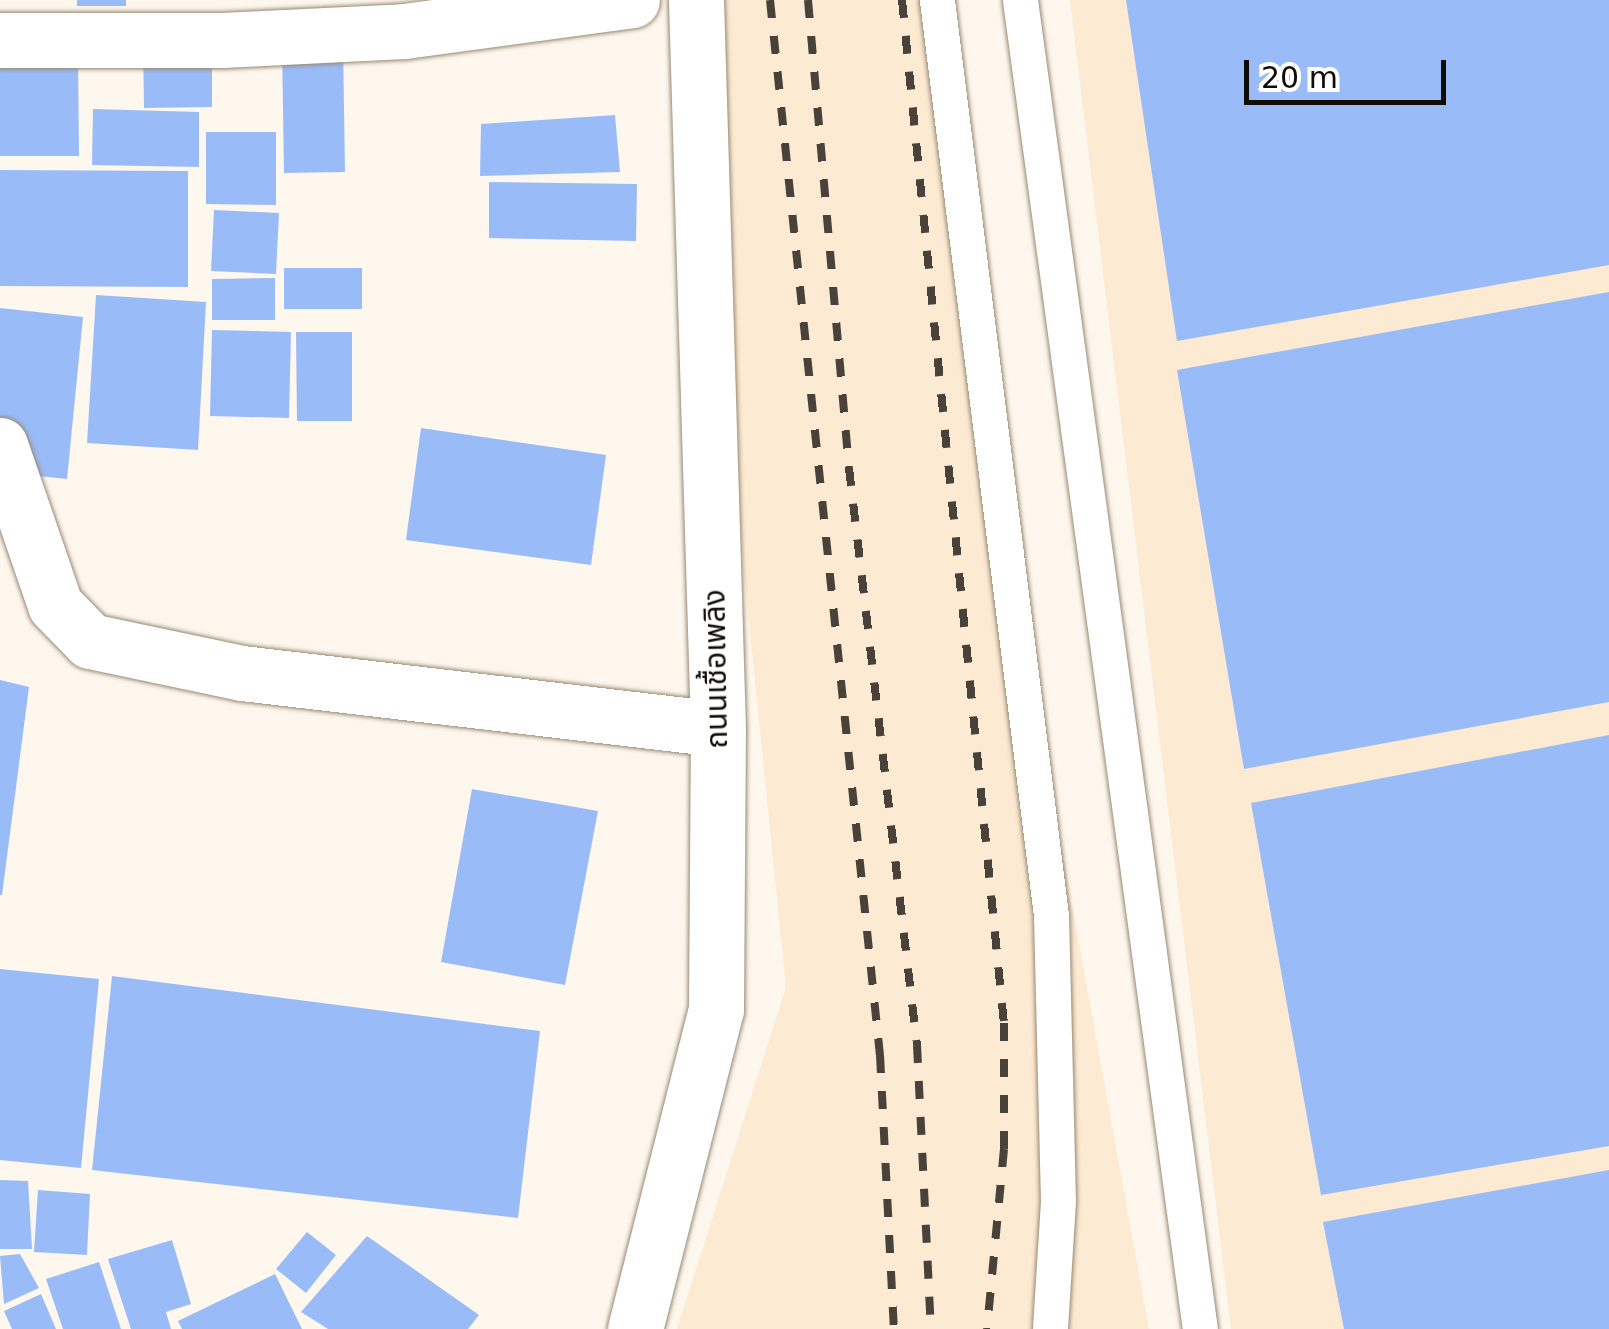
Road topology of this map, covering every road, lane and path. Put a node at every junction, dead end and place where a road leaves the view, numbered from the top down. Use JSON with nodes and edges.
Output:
{"nodes":[{"id":1,"x":632,"y":0,"type":"edge"},
{"id":2,"x":696,"y":0,"type":"edge"},
{"id":3,"x":937,"y":0,"type":"edge"},
{"id":4,"x":1020,"y":0,"type":"edge"},
{"id":5,"x":0,"y":40,"type":"edge"},
{"id":6,"x":0,"y":445,"type":"edge"},
{"id":7,"x":718,"y":729,"type":"junction"},
{"id":8,"x":636,"y":1329,"type":"edge"},
{"id":9,"x":1050,"y":1329,"type":"edge"},
{"id":10,"x":1200,"y":1329,"type":"edge"}],
"edges":[{"from":1,"to":5,"type":"street"},
{"from":2,"to":7,"type":"street","name":"ถนนเชื้อเพลิง"},
{"from":3,"to":9,"type":"lane"},
{"from":4,"to":10,"type":"lane"},
{"from":6,"to":7,"type":"street"},
{"from":7,"to":8,"type":"street","name":"ถนนเชื้อเพลิง"}]}
